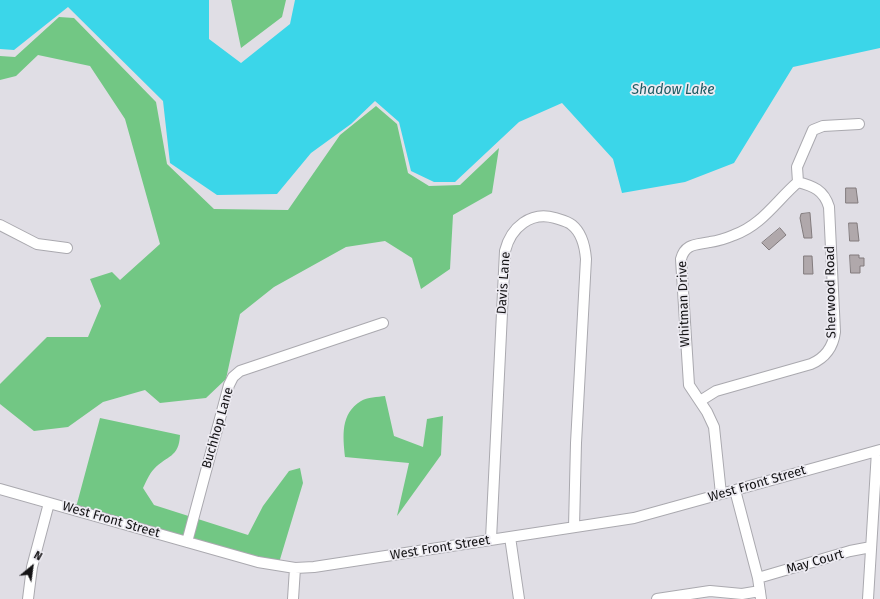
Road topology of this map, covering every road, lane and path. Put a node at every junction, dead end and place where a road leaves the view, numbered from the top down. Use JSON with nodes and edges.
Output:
{"nodes":[{"id":1,"x":859,"y":124,"type":"dead end"},
{"id":2,"x":798,"y":182,"type":"junction"},
{"id":3,"x":0,"y":225,"type":"edge"},
{"id":4,"x":67,"y":248,"type":"dead end"},
{"id":5,"x":383,"y":323,"type":"dead end"},
{"id":6,"x":700,"y":401,"type":"junction"},
{"id":7,"x":878,"y":450,"type":"edge"},
{"id":8,"x":0,"y":489,"type":"edge"},
{"id":9,"x":735,"y":490,"type":"junction"},
{"id":10,"x":721,"y":494,"type":"junction"},
{"id":11,"x":49,"y":503,"type":"junction"},
{"id":12,"x":574,"y":527,"type":"junction"},
{"id":13,"x":510,"y":537,"type":"junction"},
{"id":14,"x":491,"y":539,"type":"junction"},
{"id":15,"x":187,"y":542,"type":"junction"},
{"id":16,"x":871,"y":548,"type":"junction"},
{"id":17,"x":294,"y":568,"type":"junction"},
{"id":18,"x":758,"y":578,"type":"junction"},
{"id":19,"x":760,"y":595,"type":"edge"},
{"id":20,"x":28,"y":599,"type":"edge"},
{"id":21,"x":293,"y":599,"type":"edge"},
{"id":22,"x":519,"y":599,"type":"edge"},
{"id":23,"x":657,"y":599,"type":"edge"},
{"id":24,"x":868,"y":599,"type":"edge"}],
"edges":[{"from":1,"to":2,"type":"street"},
{"from":2,"to":6,"type":"street","name":"Whitman Drive"},
{"from":2,"to":6,"type":"street","name":"Sherwood Road"},
{"from":3,"to":4,"type":"street"},
{"from":5,"to":15,"type":"street","name":"Buchhop Lane"},
{"from":6,"to":10,"type":"street","name":"Whitman Drive"},
{"from":7,"to":9,"type":"street","name":"West Front Street"},
{"from":7,"to":16,"type":"street"},
{"from":8,"to":11,"type":"street","name":"West Front Street"},
{"from":9,"to":10,"type":"street","name":"West Front Street"},
{"from":9,"to":18,"type":"street"},
{"from":10,"to":12,"type":"street","name":"West Front Street"},
{"from":11,"to":15,"type":"street","name":"West Front Street"},
{"from":11,"to":20,"type":"street"},
{"from":12,"to":13,"type":"street","name":"West Front Street"},
{"from":12,"to":14,"type":"street","name":"Davis Lane"},
{"from":13,"to":14,"type":"street","name":"West Front Street"},
{"from":13,"to":22,"type":"street"},
{"from":14,"to":17,"type":"street","name":"West Front Street"},
{"from":15,"to":17,"type":"street","name":"West Front Street"},
{"from":16,"to":18,"type":"street","name":"May Court"},
{"from":16,"to":24,"type":"street"},
{"from":17,"to":21,"type":"street"},
{"from":18,"to":19,"type":"street"},
{"from":19,"to":23,"type":"street"}]}
